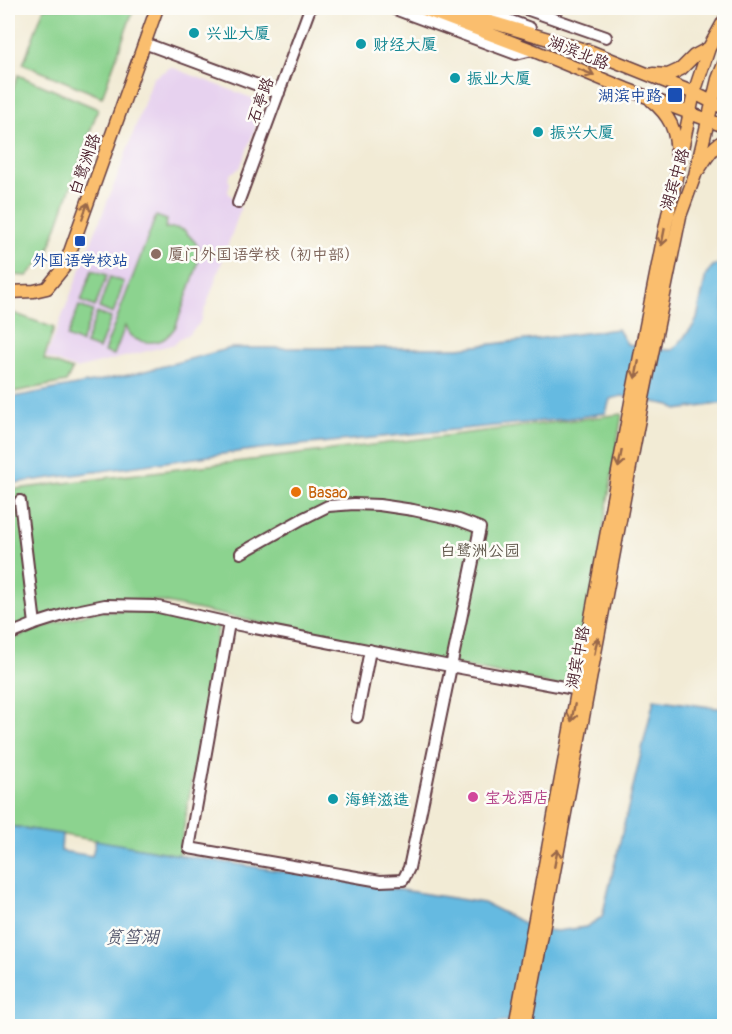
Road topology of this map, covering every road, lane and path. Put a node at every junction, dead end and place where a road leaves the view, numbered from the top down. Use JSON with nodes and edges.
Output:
{"nodes":[{"id":1,"x":157,"y":8,"type":"edge"},
{"id":2,"x":310,"y":8,"type":"edge"},
{"id":3,"x":392,"y":8,"type":"edge"},
{"id":4,"x":421,"y":8,"type":"edge"},
{"id":5,"x":449,"y":8,"type":"edge"},
{"id":6,"x":476,"y":8,"type":"edge"},
{"id":7,"x":523,"y":8,"type":"edge"},
{"id":8,"x":554,"y":13,"type":"edge"},
{"id":9,"x":724,"y":21,"type":"edge"},
{"id":10,"x":606,"y":37,"type":"dead end"},
{"id":11,"x":144,"y":43,"type":"junction"},
{"id":12,"x":709,"y":48,"type":"junction"},
{"id":13,"x":532,"y":50,"type":"junction"},
{"id":14,"x":592,"y":52,"type":"junction"},
{"id":15,"x":724,"y":64,"type":"edge"},
{"id":16,"x":724,"y":70,"type":"edge"},
{"id":17,"x":648,"y":74,"type":"junction"},
{"id":18,"x":724,"y":81,"type":"edge"},
{"id":19,"x":279,"y":93,"type":"junction"},
{"id":20,"x":693,"y":93,"type":"junction"},
{"id":21,"x":646,"y":96,"type":"junction"},
{"id":22,"x":712,"y":102,"type":"junction"},
{"id":23,"x":724,"y":108,"type":"edge"},
{"id":24,"x":690,"y":112,"type":"junction"},
{"id":25,"x":708,"y":119,"type":"junction"},
{"id":26,"x":724,"y":126,"type":"edge"},
{"id":27,"x":724,"y":141,"type":"edge"},
{"id":28,"x":677,"y":172,"type":"junction"},
{"id":29,"x":695,"y":175,"type":"junction"},
{"id":30,"x":238,"y":202,"type":"dead end"},
{"id":31,"x":8,"y":292,"type":"edge"},
{"id":32,"x":649,"y":340,"type":"junction"},
{"id":33,"x":20,"y":501,"type":"dead end"},
{"id":34,"x":241,"y":553,"type":"dead end"},
{"id":35,"x":229,"y":623,"type":"junction"},
{"id":36,"x":35,"y":624,"type":"junction"},
{"id":37,"x":8,"y":635,"type":"edge"},
{"id":38,"x":370,"y":650,"type":"junction"},
{"id":39,"x":450,"y":666,"type":"junction"},
{"id":40,"x":582,"y":691,"type":"junction"},
{"id":41,"x":357,"y":717,"type":"dead end"},
{"id":42,"x":540,"y":915,"type":"junction"},
{"id":43,"x":514,"y":1026,"type":"edge"},
{"id":44,"x":525,"y":1026,"type":"edge"}],
"edges":[{"from":1,"to":11,"type":"main road","name":"白鹭洲路"},
{"from":2,"to":19,"type":"street","name":"石亭路"},
{"from":3,"to":13,"type":"street"},
{"from":4,"to":13,"type":"main road","name":"湖滨北路"},
{"from":5,"to":14,"type":"main road","name":"湖滨北路"},
{"from":6,"to":14,"type":"street"},
{"from":7,"to":8,"type":"street"},
{"from":8,"to":10,"type":"street"},
{"from":9,"to":12,"type":"main road"},
{"from":11,"to":19,"type":"street"},
{"from":31,"to":11,"type":"main road","name":"白鹭洲路","one_way":true},
{"from":12,"to":17,"type":"main road"},
{"from":12,"to":20,"type":"main road"},
{"from":13,"to":21,"type":"main road","name":"湖滨北路","one_way":true},
{"from":14,"to":17,"type":"main road","name":"湖滨北路"},
{"from":15,"to":22,"type":"main road","name":"湖宾中路"},
{"from":16,"to":18,"type":"main road"},
{"from":17,"to":20,"type":"main road","name":"湖滨北路"},
{"from":19,"to":30,"type":"street","name":"石亭路"},
{"from":20,"to":22,"type":"main road","name":"湖滨北路"},
{"from":20,"to":24,"type":"main road"},
{"from":21,"to":24,"type":"main road","name":"湖滨北路"},
{"from":21,"to":28,"type":"main road"},
{"from":22,"to":23,"type":"main road","name":"湖滨北路"},
{"from":22,"to":25,"type":"main road","name":"湖宾中路"},
{"from":24,"to":25,"type":"main road","name":"湖滨北路"},
{"from":24,"to":28,"type":"main road"},
{"from":25,"to":26,"type":"main road","name":"湖滨北路"},
{"from":25,"to":29,"type":"main road","name":"湖宾中路"},
{"from":27,"to":29,"type":"main road"},
{"from":28,"to":32,"type":"main road","one_way":true},
{"from":29,"to":32,"type":"main road","name":"湖宾中路"},
{"from":32,"to":40,"type":"main road","name":"湖宾中路"},
{"from":33,"to":36,"type":"street"},
{"from":34,"to":39,"type":"street"},
{"from":35,"to":36,"type":"street"},
{"from":35,"to":38,"type":"street"},
{"from":35,"to":39,"type":"street"},
{"from":36,"to":37,"type":"street"},
{"from":38,"to":39,"type":"street"},
{"from":38,"to":41,"type":"street"},
{"from":39,"to":40,"type":"street"},
{"from":40,"to":42,"type":"main road","name":"湖宾中路"},
{"from":42,"to":43,"type":"main road"},
{"from":42,"to":44,"type":"main road"}]}
